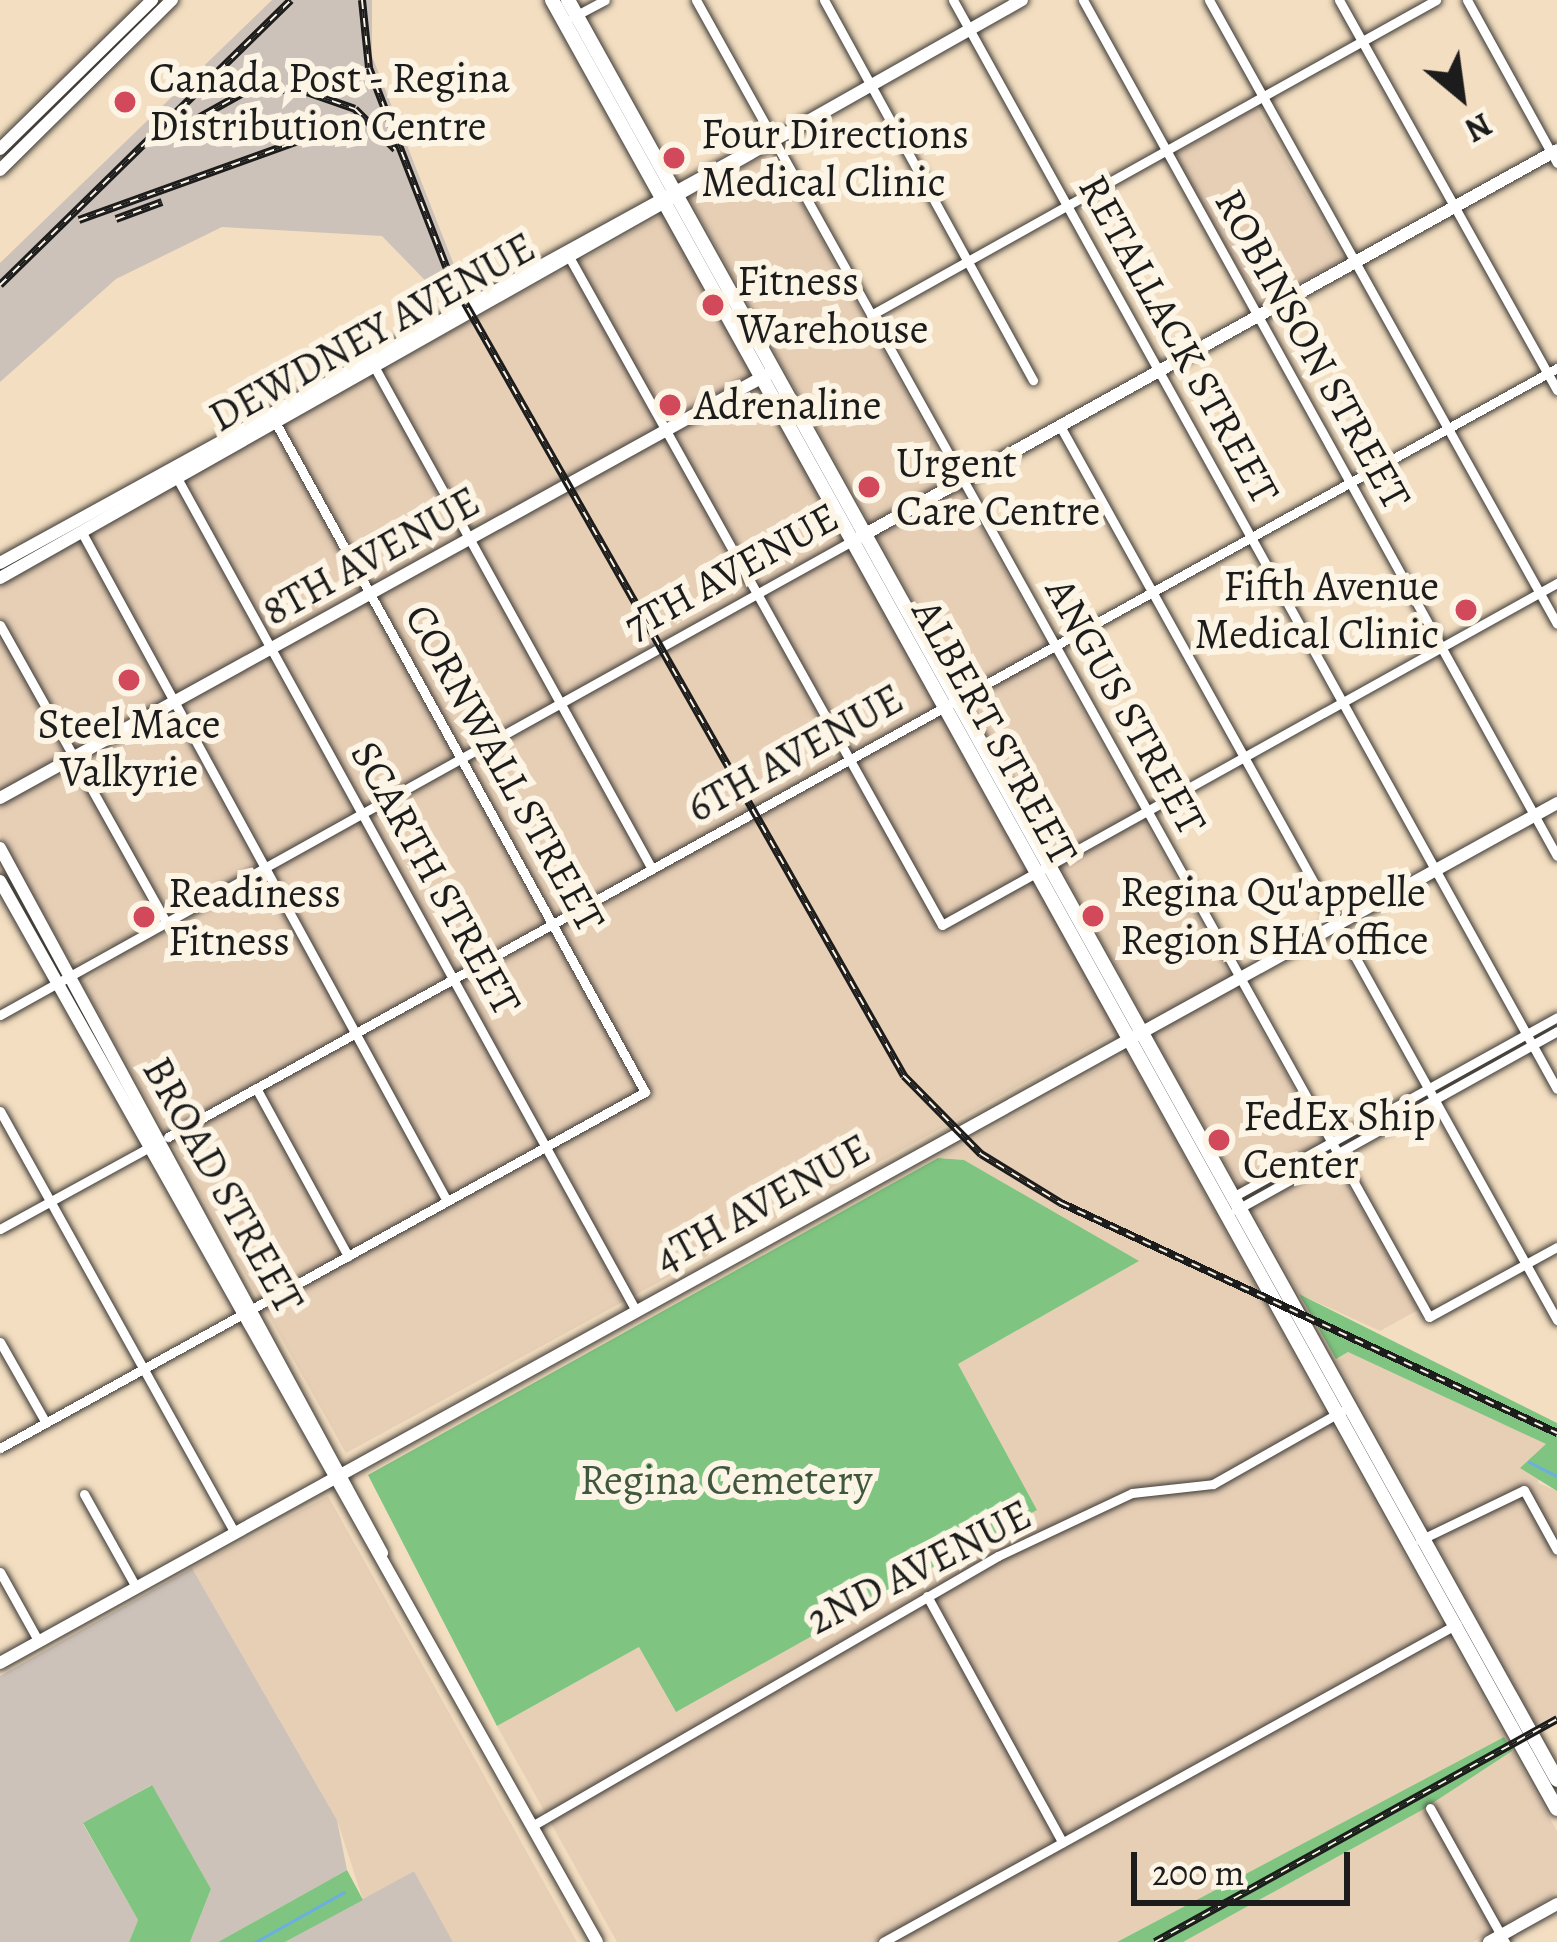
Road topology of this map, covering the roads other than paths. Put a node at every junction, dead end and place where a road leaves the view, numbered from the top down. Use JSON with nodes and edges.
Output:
{"nodes":[{"id":1,"x":152,"y":0,"type":"edge"},
{"id":2,"x":171,"y":0,"type":"edge"},
{"id":3,"x":552,"y":0,"type":"edge"},
{"id":4,"x":568,"y":0,"type":"edge"},
{"id":5,"x":605,"y":0,"type":"edge"},
{"id":6,"x":696,"y":0,"type":"edge"},
{"id":7,"x":824,"y":0,"type":"edge"},
{"id":8,"x":952,"y":0,"type":"edge"},
{"id":9,"x":1022,"y":0,"type":"edge"},
{"id":10,"x":1083,"y":0,"type":"edge"},
{"id":11,"x":1209,"y":0,"type":"edge"},
{"id":12,"x":1339,"y":0,"type":"edge"},
{"id":13,"x":1436,"y":0,"type":"edge"},
{"id":14,"x":1467,"y":0,"type":"edge"},
{"id":15,"x":570,"y":19,"type":"junction"},
{"id":16,"x":969,"y":30,"type":"junction"},
{"id":17,"x":1362,"y":41,"type":"junction"},
{"id":18,"x":871,"y":85,"type":"junction"},
{"id":19,"x":1263,"y":98,"type":"junction"},
{"id":20,"x":773,"y":139,"type":"junction"},
{"id":21,"x":0,"y":149,"type":"edge"},
{"id":22,"x":1165,"y":152,"type":"junction"},
{"id":23,"x":1555,"y":156,"type":"edge"},
{"id":24,"x":0,"y":170,"type":"edge"},
{"id":25,"x":670,"y":196,"type":"junction"},
{"id":26,"x":1068,"y":206,"type":"junction"},
{"id":27,"x":1455,"y":208,"type":"junction"},
{"id":28,"x":568,"y":254,"type":"junction"},
{"id":29,"x":968,"y":261,"type":"junction"},
{"id":30,"x":1354,"y":263,"type":"junction"},
{"id":31,"x":872,"y":315,"type":"junction"},
{"id":32,"x":1258,"y":315,"type":"junction"},
{"id":33,"x":375,"y":368,"type":"junction"},
{"id":34,"x":1160,"y":370,"type":"junction"},
{"id":35,"x":1552,"y":370,"type":"edge"},
{"id":36,"x":768,"y":374,"type":"junction"},
{"id":37,"x":1033,"y":380,"type":"dead end"},
{"id":38,"x":1557,"y":390,"type":"edge"},
{"id":39,"x":273,"y":418,"type":"junction"},
{"id":40,"x":1060,"y":426,"type":"junction"},
{"id":41,"x":1447,"y":429,"type":"junction"},
{"id":42,"x":666,"y":430,"type":"junction"},
{"id":43,"x":177,"y":478,"type":"junction"},
{"id":44,"x":964,"y":479,"type":"junction"},
{"id":45,"x":1350,"y":483,"type":"junction"},
{"id":46,"x":78,"y":527,"type":"junction"},
{"id":47,"x":1252,"y":537,"type":"junction"},
{"id":48,"x":858,"y":538,"type":"junction"},
{"id":49,"x":468,"y":539,"type":"junction"},
{"id":50,"x":0,"y":563,"type":"edge"},
{"id":51,"x":0,"y":578,"type":"edge"},
{"id":52,"x":1557,"y":583,"type":"edge"},
{"id":53,"x":1153,"y":592,"type":"junction"},
{"id":54,"x":1540,"y":593,"type":"junction"},
{"id":55,"x":370,"y":594,"type":"junction"},
{"id":56,"x":757,"y":594,"type":"junction"},
{"id":57,"x":1557,"y":624,"type":"edge"},
{"id":58,"x":0,"y":625,"type":"edge"},
{"id":59,"x":1056,"y":646,"type":"junction"},
{"id":60,"x":271,"y":648,"type":"junction"},
{"id":61,"x":1441,"y":648,"type":"junction"},
{"id":62,"x":1343,"y":702,"type":"junction"},
{"id":63,"x":173,"y":703,"type":"junction"},
{"id":64,"x":560,"y":704,"type":"junction"},
{"id":65,"x":950,"y":705,"type":"junction"},
{"id":66,"x":74,"y":757,"type":"junction"},
{"id":67,"x":1245,"y":757,"type":"junction"},
{"id":68,"x":461,"y":760,"type":"junction"},
{"id":69,"x":849,"y":761,"type":"junction"},
{"id":70,"x":0,"y":798,"type":"edge"},
{"id":71,"x":1557,"y":803,"type":"edge"},
{"id":72,"x":1148,"y":811,"type":"junction"},
{"id":73,"x":363,"y":814,"type":"junction"},
{"id":74,"x":1534,"y":815,"type":"junction"},
{"id":75,"x":0,"y":848,"type":"edge"},
{"id":76,"x":1557,"y":856,"type":"edge"},
{"id":77,"x":266,"y":869,"type":"junction"},
{"id":78,"x":652,"y":869,"type":"junction"},
{"id":79,"x":1042,"y":869,"type":"junction"},
{"id":80,"x":1436,"y":871,"type":"junction"},
{"id":81,"x":0,"y":881,"type":"edge"},
{"id":82,"x":167,"y":924,"type":"junction"},
{"id":83,"x":554,"y":924,"type":"junction"},
{"id":84,"x":1338,"y":925,"type":"junction"},
{"id":85,"x":70,"y":976,"type":"junction"},
{"id":86,"x":454,"y":979,"type":"junction"},
{"id":87,"x":1240,"y":979,"type":"junction"},
{"id":88,"x":57,"y":984,"type":"junction"},
{"id":89,"x":0,"y":1015,"type":"edge"},
{"id":90,"x":1557,"y":1017,"type":"edge"},
{"id":91,"x":1557,"y":1031,"type":"edge"},
{"id":92,"x":356,"y":1033,"type":"junction"},
{"id":93,"x":1136,"y":1037,"type":"junction"},
{"id":94,"x":1530,"y":1040,"type":"junction"},
{"id":95,"x":256,"y":1088,"type":"junction"},
{"id":96,"x":1429,"y":1088,"type":"junction"},
{"id":97,"x":1557,"y":1089,"type":"edge"},
{"id":98,"x":1435,"y":1100,"type":"junction"},
{"id":99,"x":0,"y":1111,"type":"edge"},
{"id":100,"x":159,"y":1142,"type":"junction"},
{"id":101,"x":546,"y":1148,"type":"junction"},
{"id":102,"x":1333,"y":1148,"type":"junction"},
{"id":103,"x":51,"y":1201,"type":"junction"},
{"id":104,"x":447,"y":1201,"type":"junction"},
{"id":105,"x":1229,"y":1206,"type":"junction"},
{"id":106,"x":0,"y":1229,"type":"edge"},
{"id":107,"x":1557,"y":1247,"type":"edge"},
{"id":108,"x":348,"y":1256,"type":"junction"},
{"id":109,"x":1526,"y":1264,"type":"junction"},
{"id":110,"x":246,"y":1311,"type":"junction"},
{"id":111,"x":636,"y":1311,"type":"junction"},
{"id":112,"x":1557,"y":1320,"type":"edge"},
{"id":113,"x":0,"y":1342,"type":"edge"},
{"id":114,"x":143,"y":1368,"type":"junction"},
{"id":115,"x":1343,"y":1411,"type":"junction"},
{"id":116,"x":46,"y":1423,"type":"junction"},
{"id":117,"x":0,"y":1448,"type":"edge"},
{"id":118,"x":344,"y":1470,"type":"junction"},
{"id":119,"x":330,"y":1478,"type":"junction"},
{"id":120,"x":84,"y":1493,"type":"dead end"},
{"id":121,"x":234,"y":1532,"type":"junction"},
{"id":122,"x":1417,"y":1542,"type":"junction"},
{"id":123,"x":1557,"y":1550,"type":"edge"},
{"id":124,"x":382,"y":1553,"type":"junction"},
{"id":125,"x":0,"y":1572,"type":"edge"},
{"id":126,"x":136,"y":1587,"type":"junction"},
{"id":127,"x":927,"y":1596,"type":"junction"},
{"id":128,"x":1461,"y":1622,"type":"junction"},
{"id":129,"x":39,"y":1642,"type":"junction"},
{"id":130,"x":0,"y":1664,"type":"edge"},
{"id":131,"x":1557,"y":1780,"type":"edge"},
{"id":132,"x":1430,"y":1808,"type":"dead end"},
{"id":133,"x":1557,"y":1810,"type":"edge"},
{"id":134,"x":532,"y":1826,"type":"junction"},
{"id":135,"x":1062,"y":1842,"type":"junction"},
{"id":136,"x":1557,"y":1904,"type":"edge"},
{"id":137,"x":1499,"y":1940,"type":"edge"},
{"id":138,"x":597,"y":1942,"type":"edge"},
{"id":139,"x":883,"y":1942,"type":"edge"}],
"edges":[{"from":1,"to":21,"type":"main road"},
{"from":2,"to":24,"type":"main road"},
{"from":3,"to":15,"type":"main road","name":"ALBERT STREET"},
{"from":4,"to":15,"type":"main road","name":"ALBERT STREET"},
{"from":5,"to":15,"type":"street"},
{"from":6,"to":20,"type":"street","name":"ANGUS STREET"},
{"from":7,"to":18,"type":"street"},
{"from":8,"to":16,"type":"street","name":"RETALLACK STREET"},
{"from":9,"to":16,"type":"main road","name":"DEWDNEY AVENUE"},
{"from":10,"to":22,"type":"street","name":"ROBINSON STREET"},
{"from":11,"to":19,"type":"street"},
{"from":12,"to":17,"type":"street"},
{"from":13,"to":17,"type":"street"},
{"from":14,"to":23,"type":"street"},
{"from":15,"to":25,"type":"main road","name":"ALBERT STREET"},
{"from":16,"to":18,"type":"main road","name":"DEWDNEY AVENUE"},
{"from":16,"to":26,"type":"street","name":"RETALLACK STREET"},
{"from":17,"to":19,"type":"street"},
{"from":17,"to":27,"type":"street"},
{"from":18,"to":20,"type":"main road","name":"DEWDNEY AVENUE"},
{"from":18,"to":29,"type":"street"},
{"from":19,"to":22,"type":"street"},
{"from":19,"to":30,"type":"street"},
{"from":20,"to":25,"type":"main road","name":"DEWDNEY AVENUE"},
{"from":20,"to":31,"type":"street","name":"ANGUS STREET"},
{"from":22,"to":26,"type":"street"},
{"from":22,"to":32,"type":"street","name":"ROBINSON STREET"},
{"from":23,"to":27,"type":"main road","name":"7TH AVENUE"},
{"from":25,"to":28,"type":"main road","name":"DEWDNEY AVENUE"},
{"from":25,"to":36,"type":"main road","name":"ALBERT STREET"},
{"from":26,"to":29,"type":"street"},
{"from":26,"to":34,"type":"street","name":"RETALLACK STREET"},
{"from":27,"to":30,"type":"main road","name":"7TH AVENUE"},
{"from":27,"to":35,"type":"street"},
{"from":28,"to":33,"type":"main road","name":"DEWDNEY AVENUE"},
{"from":28,"to":39,"type":"main road","name":"DEWDNEY AVENUE"},
{"from":28,"to":42,"type":"street"},
{"from":29,"to":31,"type":"street"},
{"from":29,"to":37,"type":"street"},
{"from":30,"to":32,"type":"main road","name":"7TH AVENUE"},
{"from":30,"to":41,"type":"street"},
{"from":31,"to":44,"type":"street","name":"ANGUS STREET"},
{"from":32,"to":34,"type":"main road","name":"7TH AVENUE"},
{"from":32,"to":45,"type":"street","name":"ROBINSON STREET"},
{"from":33,"to":39,"type":"main road","name":"DEWDNEY AVENUE"},
{"from":33,"to":49,"type":"street"},
{"from":34,"to":40,"type":"main road","name":"7TH AVENUE"},
{"from":34,"to":47,"type":"street","name":"RETALLACK STREET"},
{"from":35,"to":38,"type":"street"},
{"from":35,"to":41,"type":"street","name":"6TH AVENUE"},
{"from":36,"to":42,"type":"main road","name":"8TH AVENUE"},
{"from":36,"to":48,"type":"main road","name":"ALBERT STREET"},
{"from":39,"to":43,"type":"main road","name":"DEWDNEY AVENUE"},
{"from":39,"to":46,"type":"main road","name":"DEWDNEY AVENUE"},
{"from":39,"to":55,"type":"street","name":"CORNWALL STREET"},
{"from":40,"to":44,"type":"main road","name":"7TH AVENUE"},
{"from":40,"to":53,"type":"street"},
{"from":41,"to":45,"type":"street","name":"6TH AVENUE"},
{"from":41,"to":54,"type":"street"},
{"from":42,"to":49,"type":"main road","name":"8TH AVENUE"},
{"from":42,"to":56,"type":"street"},
{"from":43,"to":46,"type":"main road","name":"DEWDNEY AVENUE"},
{"from":43,"to":60,"type":"street","name":"SCARTH STREET"},
{"from":44,"to":48,"type":"main road","name":"7TH AVENUE"},
{"from":44,"to":59,"type":"street","name":"ANGUS STREET"},
{"from":45,"to":47,"type":"street","name":"6TH AVENUE"},
{"from":45,"to":61,"type":"street","name":"ROBINSON STREET"},
{"from":46,"to":50,"type":"main road","name":"DEWDNEY AVENUE"},
{"from":46,"to":51,"type":"main road","name":"DEWDNEY AVENUE"},
{"from":46,"to":63,"type":"street"},
{"from":47,"to":53,"type":"street","name":"6TH AVENUE"},
{"from":47,"to":62,"type":"street","name":"RETALLACK STREET"},
{"from":48,"to":56,"type":"street","name":"7TH AVENUE"},
{"from":48,"to":65,"type":"main road","name":"ALBERT STREET"},
{"from":49,"to":55,"type":"main road","name":"8TH AVENUE"},
{"from":49,"to":64,"type":"street"},
{"from":52,"to":54,"type":"street"},
{"from":53,"to":59,"type":"street","name":"6TH AVENUE"},
{"from":53,"to":67,"type":"street"},
{"from":54,"to":57,"type":"street"},
{"from":54,"to":61,"type":"street"},
{"from":55,"to":60,"type":"main road","name":"8TH AVENUE"},
{"from":55,"to":68,"type":"street","name":"CORNWALL STREET"},
{"from":56,"to":64,"type":"street","name":"7TH AVENUE"},
{"from":56,"to":69,"type":"street"},
{"from":58,"to":66,"type":"street"},
{"from":59,"to":65,"type":"street","name":"6TH AVENUE"},
{"from":59,"to":72,"type":"street","name":"ANGUS STREET"},
{"from":60,"to":63,"type":"main road","name":"8TH AVENUE"},
{"from":60,"to":73,"type":"street","name":"SCARTH STREET"},
{"from":61,"to":62,"type":"street"},
{"from":61,"to":74,"type":"street","name":"ROBINSON STREET"},
{"from":62,"to":67,"type":"street"},
{"from":62,"to":80,"type":"street","name":"RETALLACK STREET"},
{"from":63,"to":66,"type":"main road","name":"8TH AVENUE"},
{"from":63,"to":77,"type":"street"},
{"from":64,"to":68,"type":"street","name":"7TH AVENUE"},
{"from":64,"to":78,"type":"street"},
{"from":65,"to":69,"type":"street","name":"6TH AVENUE"},
{"from":65,"to":79,"type":"main road","name":"ALBERT STREET"},
{"from":66,"to":70,"type":"main road","name":"8TH AVENUE"},
{"from":66,"to":82,"type":"street"},
{"from":67,"to":72,"type":"street"},
{"from":67,"to":84,"type":"street"},
{"from":68,"to":73,"type":"street","name":"7TH AVENUE"},
{"from":68,"to":83,"type":"street","name":"CORNWALL STREET"},
{"from":69,"to":78,"type":"street","name":"6TH AVENUE"},
{"from":69,"to":79,"type":"street"},
{"from":71,"to":74,"type":"main road","name":"4TH AVENUE"},
{"from":72,"to":79,"type":"street"},
{"from":72,"to":87,"type":"street","name":"ANGUS STREET"},
{"from":73,"to":77,"type":"street","name":"7TH AVENUE"},
{"from":73,"to":86,"type":"street","name":"SCARTH STREET"},
{"from":74,"to":76,"type":"street","name":"ROBINSON STREET"},
{"from":74,"to":80,"type":"main road","name":"4TH AVENUE"},
{"from":75,"to":85,"type":"main road","name":"BROAD STREET"},
{"from":77,"to":82,"type":"street","name":"7TH AVENUE"},
{"from":77,"to":92,"type":"street"},
{"from":78,"to":83,"type":"street","name":"6TH AVENUE"},
{"from":79,"to":93,"type":"main road","name":"ALBERT STREET"},
{"from":80,"to":84,"type":"main road","name":"4TH AVENUE"},
{"from":80,"to":94,"type":"street","name":"RETALLACK STREET"},
{"from":81,"to":88,"type":"main road","name":"BROAD STREET"},
{"from":82,"to":85,"type":"street","name":"7TH AVENUE"},
{"from":83,"to":86,"type":"street","name":"6TH AVENUE"},
{"from":83,"to":101,"type":"street","name":"CORNWALL STREET"},
{"from":84,"to":87,"type":"main road","name":"4TH AVENUE"},
{"from":84,"to":96,"type":"street"},
{"from":85,"to":88,"type":"street","name":"7TH AVENUE"},
{"from":85,"to":100,"type":"main road","name":"BROAD STREET"},
{"from":86,"to":92,"type":"street","name":"6TH AVENUE"},
{"from":86,"to":101,"type":"street","name":"SCARTH STREET"},
{"from":87,"to":93,"type":"main road","name":"4TH AVENUE"},
{"from":87,"to":102,"type":"street","name":"ANGUS STREET"},
{"from":88,"to":89,"type":"street","name":"7TH AVENUE"},
{"from":88,"to":100,"type":"main road","name":"BROAD STREET"},
{"from":90,"to":94,"type":"street"},
{"from":91,"to":94,"type":"street"},
{"from":92,"to":95,"type":"street","name":"6TH AVENUE"},
{"from":92,"to":104,"type":"street"},
{"from":93,"to":105,"type":"main road","name":"ALBERT STREET"},
{"from":93,"to":111,"type":"main road","name":"4TH AVENUE"},
{"from":94,"to":96,"type":"street"},
{"from":94,"to":97,"type":"street","name":"RETALLACK STREET"},
{"from":94,"to":98,"type":"street"},
{"from":95,"to":100,"type":"street","name":"6TH AVENUE"},
{"from":95,"to":108,"type":"street"},
{"from":96,"to":98,"type":"street"},
{"from":96,"to":102,"type":"street"},
{"from":98,"to":102,"type":"street"},
{"from":98,"to":109,"type":"street"},
{"from":99,"to":103,"type":"street"},
{"from":100,"to":103,"type":"street","name":"6TH AVENUE"},
{"from":100,"to":110,"type":"main road","name":"BROAD STREET"},
{"from":101,"to":104,"type":"street"},
{"from":101,"to":111,"type":"street","name":"SCARTH STREET"},
{"from":102,"to":105,"type":"street"},
{"from":102,"to":109,"type":"street","name":"ANGUS STREET"},
{"from":103,"to":106,"type":"street","name":"6TH AVENUE"},
{"from":103,"to":114,"type":"street"},
{"from":104,"to":108,"type":"street"},
{"from":105,"to":115,"type":"main road","name":"ALBERT STREET"},
{"from":107,"to":109,"type":"street"},
{"from":108,"to":110,"type":"street"},
{"from":109,"to":112,"type":"street"},
{"from":110,"to":114,"type":"street"},
{"from":110,"to":118,"type":"main road","name":"BROAD STREET"},
{"from":110,"to":119,"type":"main road","name":"BROAD STREET"},
{"from":111,"to":118,"type":"main road","name":"4TH AVENUE"},
{"from":113,"to":116,"type":"street"},
{"from":114,"to":116,"type":"street"},
{"from":114,"to":121,"type":"street"},
{"from":115,"to":122,"type":"main road","name":"ALBERT STREET"},
{"from":115,"to":127,"type":"street","name":"2ND AVENUE"},
{"from":116,"to":117,"type":"street"},
{"from":118,"to":119,"type":"main road","name":"4TH AVENUE"},
{"from":118,"to":124,"type":"main road","name":"BROAD STREET"},
{"from":119,"to":121,"type":"main road","name":"4TH AVENUE"},
{"from":119,"to":124,"type":"main road","name":"BROAD STREET"},
{"from":120,"to":126,"type":"street"},
{"from":121,"to":126,"type":"main road","name":"4TH AVENUE"},
{"from":122,"to":123,"type":"street"},
{"from":122,"to":128,"type":"main road","name":"ALBERT STREET"},
{"from":124,"to":134,"type":"main road","name":"BROAD STREET"},
{"from":125,"to":129,"type":"street"},
{"from":126,"to":129,"type":"main road","name":"4TH AVENUE"},
{"from":127,"to":134,"type":"street","name":"2ND AVENUE"},
{"from":127,"to":135,"type":"street"},
{"from":128,"to":131,"type":"main road","name":"ALBERT STREET"},
{"from":128,"to":133,"type":"main road","name":"ALBERT STREET"},
{"from":128,"to":135,"type":"street"},
{"from":129,"to":130,"type":"main road","name":"4TH AVENUE"},
{"from":132,"to":137,"type":"street"},
{"from":134,"to":138,"type":"main road","name":"BROAD STREET"},
{"from":135,"to":139,"type":"street"},
{"from":136,"to":137,"type":"main road"}]}
